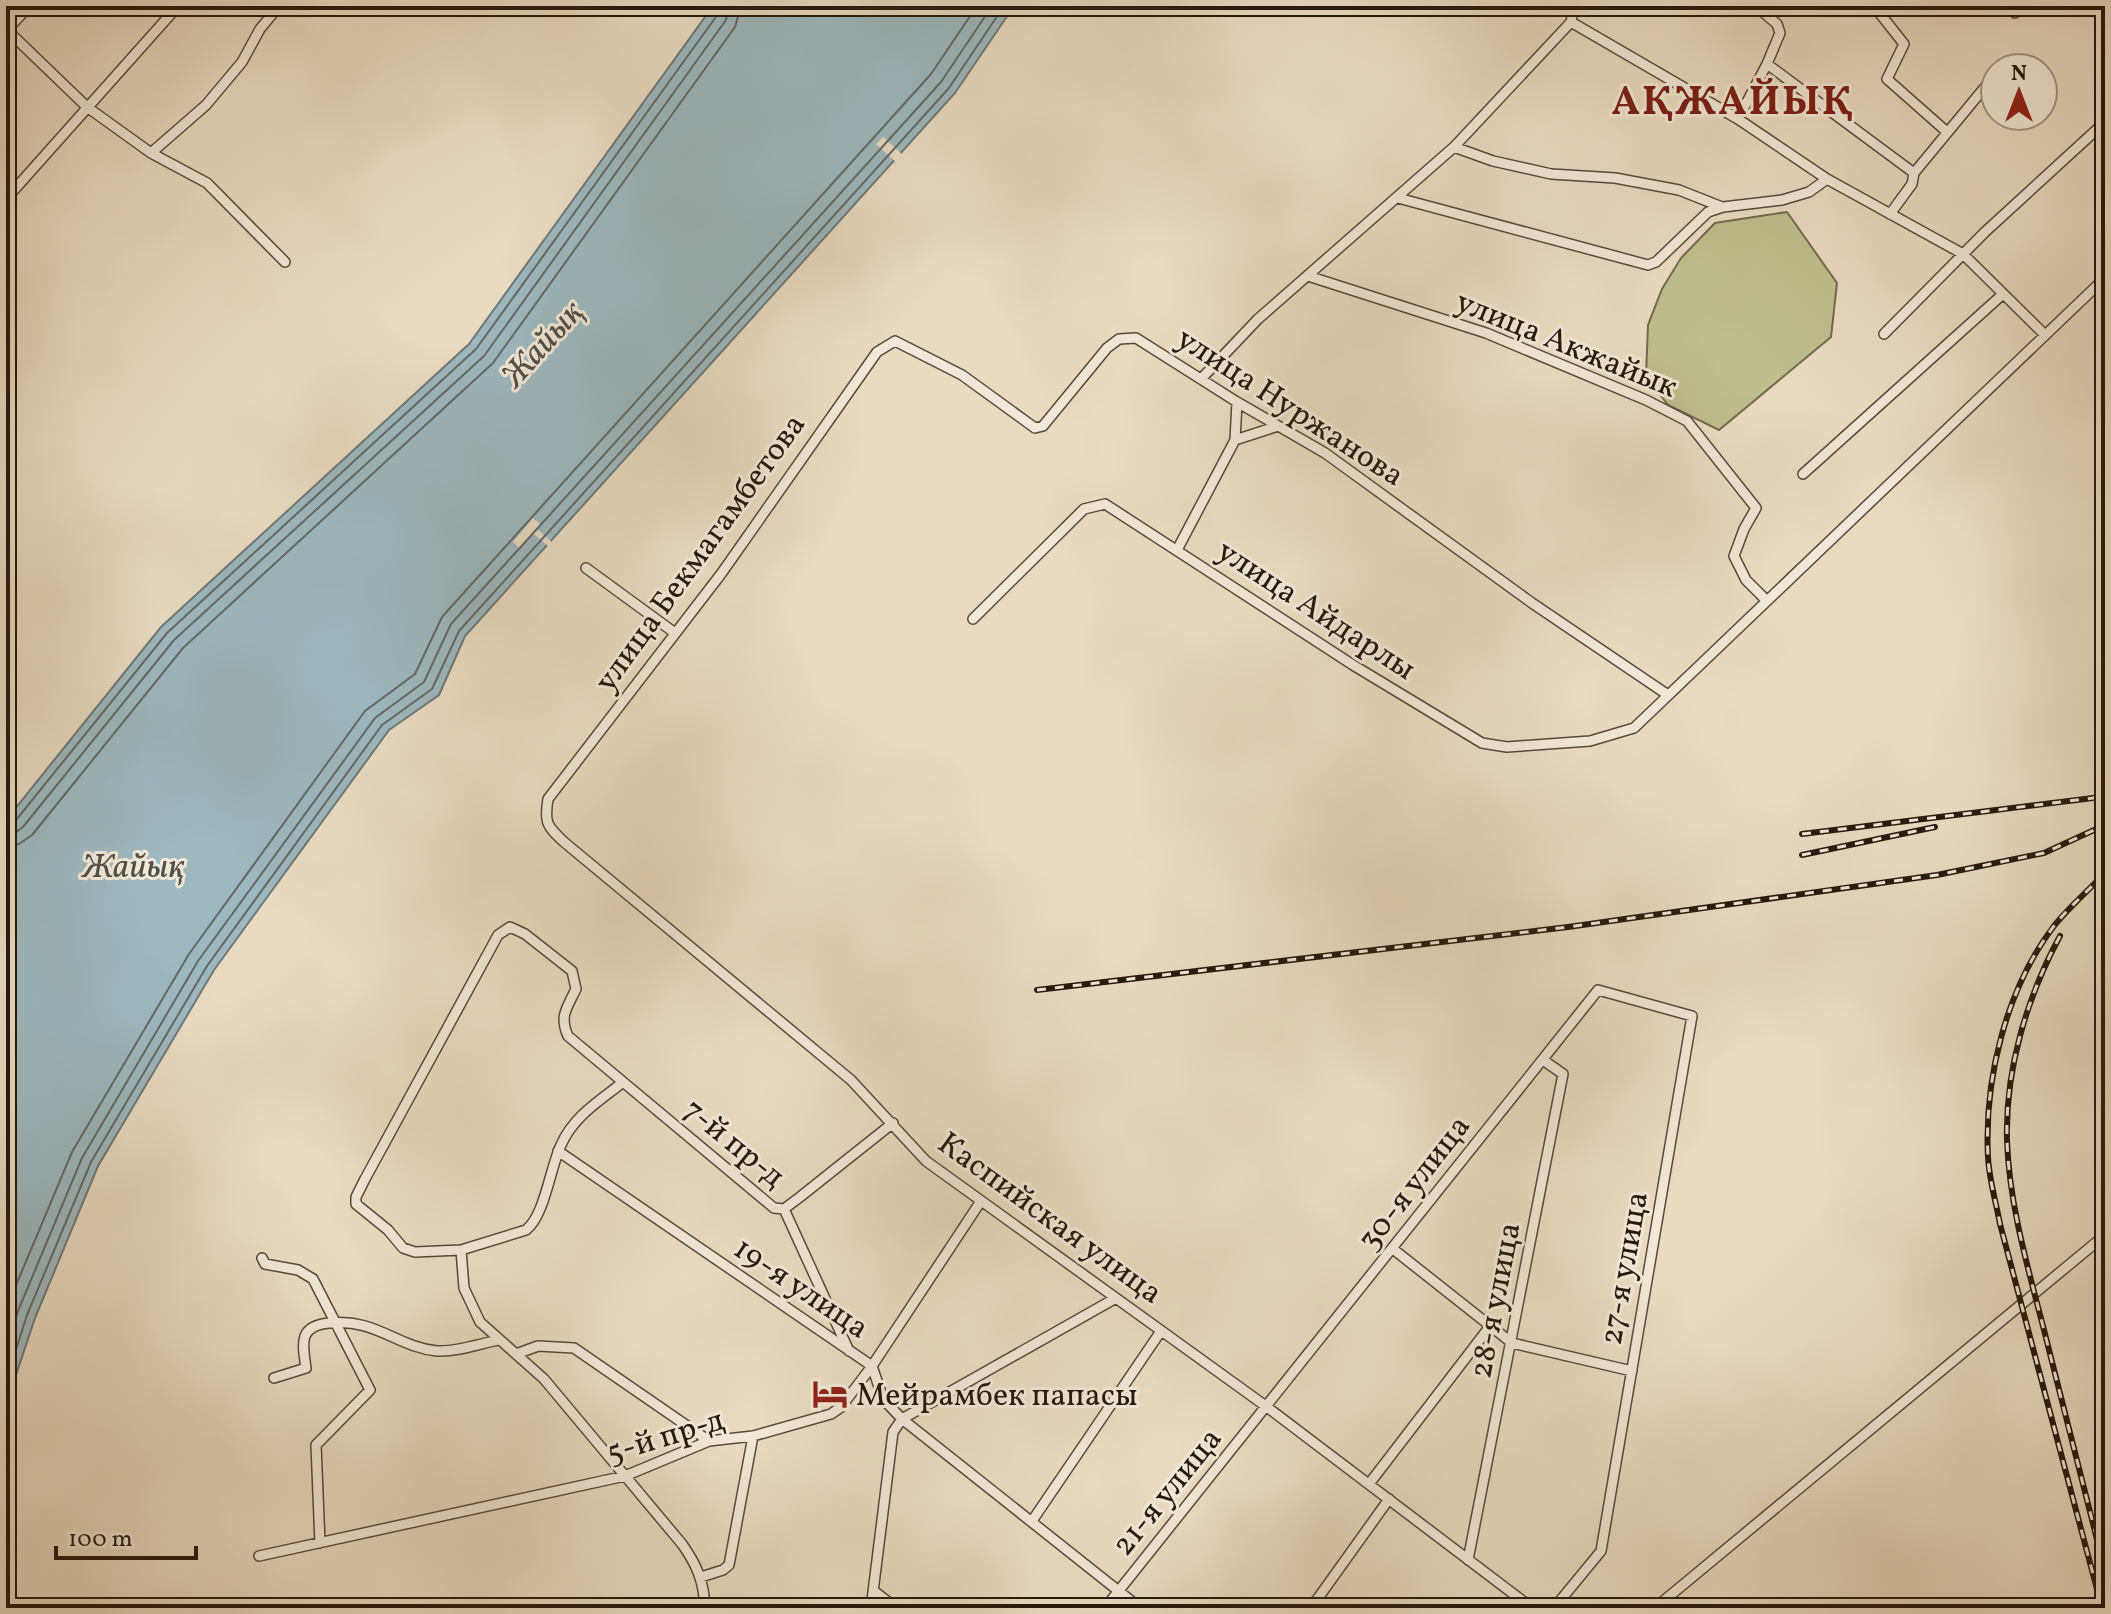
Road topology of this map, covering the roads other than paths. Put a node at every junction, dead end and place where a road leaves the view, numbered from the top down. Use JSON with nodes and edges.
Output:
{"nodes":[{"id":1,"x":29,"y":6,"type":"edge"},
{"id":2,"x":178,"y":6,"type":"edge"},
{"id":3,"x":279,"y":6,"type":"edge"},
{"id":4,"x":1574,"y":6,"type":"edge"},
{"id":5,"x":1756,"y":6,"type":"edge"},
{"id":6,"x":1874,"y":6,"type":"edge"},
{"id":7,"x":1571,"y":22,"type":"junction"},
{"id":8,"x":6,"y":30,"type":"edge"},
{"id":9,"x":1767,"y":64,"type":"junction"},
{"id":10,"x":1979,"y":94,"type":"edge"},
{"id":11,"x":87,"y":107,"type":"junction"},
{"id":12,"x":1738,"y":119,"type":"junction"},
{"id":13,"x":2105,"y":122,"type":"edge"},
{"id":14,"x":1947,"y":132,"type":"junction"},
{"id":15,"x":1454,"y":147,"type":"junction"},
{"id":16,"x":151,"y":153,"type":"junction"},
{"id":17,"x":1914,"y":173,"type":"junction"},
{"id":18,"x":1827,"y":179,"type":"junction"},
{"id":19,"x":1398,"y":198,"type":"junction"},
{"id":20,"x":6,"y":199,"type":"edge"},
{"id":21,"x":1723,"y":207,"type":"junction"},
{"id":22,"x":1890,"y":214,"type":"junction"},
{"id":23,"x":1963,"y":254,"type":"junction"},
{"id":24,"x":285,"y":262,"type":"dead end"},
{"id":25,"x":1308,"y":276,"type":"junction"},
{"id":26,"x":2105,"y":278,"type":"edge"},
{"id":27,"x":2003,"y":294,"type":"junction"},
{"id":28,"x":1884,"y":334,"type":"dead end"},
{"id":29,"x":2045,"y":335,"type":"junction"},
{"id":30,"x":895,"y":341,"type":"joint"},
{"id":31,"x":1201,"y":379,"type":"junction"},
{"id":32,"x":1237,"y":402,"type":"junction"},
{"id":33,"x":1278,"y":426,"type":"junction"},
{"id":34,"x":1235,"y":440,"type":"junction"},
{"id":35,"x":1803,"y":474,"type":"dead end"},
{"id":36,"x":1177,"y":550,"type":"junction"},
{"id":37,"x":586,"y":568,"type":"dead end"},
{"id":38,"x":1767,"y":601,"type":"junction"},
{"id":39,"x":973,"y":619,"type":"dead end"},
{"id":40,"x":675,"y":633,"type":"junction"},
{"id":41,"x":1668,"y":695,"type":"junction"},
{"id":42,"x":548,"y":799,"type":"joint"},
{"id":43,"x":1598,"y":990,"type":"joint"},
{"id":44,"x":1543,"y":1060,"type":"junction"},
{"id":45,"x":622,"y":1083,"type":"junction"},
{"id":46,"x":893,"y":1123,"type":"junction"},
{"id":47,"x":558,"y":1151,"type":"junction"},
{"id":48,"x":981,"y":1201,"type":"junction"},
{"id":49,"x":784,"y":1209,"type":"junction"},
{"id":50,"x":2105,"y":1235,"type":"edge"},
{"id":51,"x":1393,"y":1249,"type":"junction"},
{"id":52,"x":461,"y":1250,"type":"junction"},
{"id":53,"x":262,"y":1258,"type":"dead end"},
{"id":54,"x":1116,"y":1298,"type":"junction"},
{"id":55,"x":334,"y":1322,"type":"junction"},
{"id":56,"x":1491,"y":1325,"type":"junction"},
{"id":57,"x":1161,"y":1331,"type":"junction"},
{"id":58,"x":498,"y":1340,"type":"junction"},
{"id":59,"x":1512,"y":1343,"type":"junction"},
{"id":60,"x":850,"y":1353,"type":"junction"},
{"id":61,"x":516,"y":1354,"type":"junction"},
{"id":62,"x":872,"y":1366,"type":"junction"},
{"id":63,"x":1632,"y":1371,"type":"junction"},
{"id":64,"x":274,"y":1378,"type":"dead end"},
{"id":65,"x":1267,"y":1407,"type":"junction"},
{"id":66,"x":902,"y":1419,"type":"junction"},
{"id":67,"x":753,"y":1436,"type":"junction"},
{"id":68,"x":709,"y":1441,"type":"junction"},
{"id":69,"x":625,"y":1476,"type":"junction"},
{"id":70,"x":1369,"y":1484,"type":"junction"},
{"id":71,"x":1389,"y":1499,"type":"junction"},
{"id":72,"x":1032,"y":1521,"type":"junction"},
{"id":73,"x":320,"y":1543,"type":"junction"},
{"id":74,"x":259,"y":1556,"type":"dead end"},
{"id":75,"x":1468,"y":1560,"type":"junction"},
{"id":76,"x":701,"y":1577,"type":"junction"},
{"id":77,"x":874,"y":1591,"type":"junction"},
{"id":78,"x":1118,"y":1591,"type":"junction"},
{"id":79,"x":705,"y":1608,"type":"edge"},
{"id":80,"x":871,"y":1608,"type":"edge"},
{"id":81,"x":896,"y":1608,"type":"edge"},
{"id":82,"x":1105,"y":1608,"type":"edge"},
{"id":83,"x":1140,"y":1608,"type":"edge"},
{"id":84,"x":1311,"y":1608,"type":"edge"},
{"id":85,"x":1532,"y":1608,"type":"edge"},
{"id":86,"x":1554,"y":1608,"type":"edge"},
{"id":87,"x":1655,"y":1608,"type":"edge"}],
"edges":[{"from":1,"to":8,"type":"street"},
{"from":2,"to":11,"type":"street"},
{"from":3,"to":16,"type":"street"},
{"from":4,"to":7,"type":"street"},
{"from":5,"to":9,"type":"street"},
{"from":6,"to":14,"type":"street"},
{"from":7,"to":12,"type":"street"},
{"from":7,"to":15,"type":"street"},
{"from":8,"to":11,"type":"street"},
{"from":9,"to":12,"type":"street"},
{"from":9,"to":17,"type":"street"},
{"from":10,"to":14,"type":"street"},
{"from":11,"to":16,"type":"street"},
{"from":11,"to":20,"type":"street"},
{"from":12,"to":18,"type":"street"},
{"from":13,"to":23,"type":"street"},
{"from":14,"to":17,"type":"street"},
{"from":15,"to":19,"type":"street"},
{"from":15,"to":21,"type":"street"},
{"from":16,"to":24,"type":"street"},
{"from":17,"to":22,"type":"street"},
{"from":18,"to":21,"type":"street"},
{"from":18,"to":22,"type":"street"},
{"from":19,"to":21,"type":"street"},
{"from":19,"to":25,"type":"street"},
{"from":22,"to":23,"type":"street"},
{"from":23,"to":27,"type":"street"},
{"from":23,"to":28,"type":"street"},
{"from":25,"to":31,"type":"street"},
{"from":25,"to":38,"type":"street","name":"улица Акжайык"},
{"from":26,"to":29,"type":"street","name":"улица Айдарлы"},
{"from":27,"to":29,"type":"street"},
{"from":27,"to":35,"type":"street"},
{"from":29,"to":38,"type":"street","name":"улица Айдарлы"},
{"from":30,"to":31,"type":"street","name":"улица Нуржанова"},
{"from":30,"to":40,"type":"street","name":"улица Бекмагамбетова"},
{"from":31,"to":32,"type":"street","name":"улица Нуржанова"},
{"from":32,"to":33,"type":"street","name":"улица Нуржанова"},
{"from":32,"to":34,"type":"street"},
{"from":33,"to":34,"type":"street"},
{"from":33,"to":41,"type":"street","name":"улица Нуржанова"},
{"from":34,"to":36,"type":"street"},
{"from":36,"to":39,"type":"street","name":"улица Айдарлы"},
{"from":36,"to":41,"type":"street","name":"улица Айдарлы"},
{"from":37,"to":40,"type":"street"},
{"from":38,"to":41,"type":"street","name":"улица Айдарлы"},
{"from":40,"to":42,"type":"street","name":"улица Бекмагамбетова"},
{"from":42,"to":46,"type":"street","name":"Каспийская улица"},
{"from":43,"to":44,"type":"street","name":"30-я улица"},
{"from":43,"to":63,"type":"street","name":"27-я улица"},
{"from":44,"to":51,"type":"street","name":"30-я улица"},
{"from":44,"to":59,"type":"street","name":"28-я улица"},
{"from":45,"to":47,"type":"street"},
{"from":45,"to":49,"type":"street","name":"7-й пр-д"},
{"from":45,"to":52,"type":"street"},
{"from":46,"to":48,"type":"street","name":"Каспийская улица"},
{"from":46,"to":49,"type":"street","name":"7-й пр-д"},
{"from":47,"to":52,"type":"street"},
{"from":47,"to":60,"type":"street","name":"19-я улица"},
{"from":48,"to":54,"type":"street","name":"Каспийская улица"},
{"from":48,"to":62,"type":"street","name":"5-й пр-д"},
{"from":49,"to":60,"type":"street"},
{"from":50,"to":87,"type":"street"},
{"from":51,"to":56,"type":"street"},
{"from":51,"to":65,"type":"street","name":"30-я улица"},
{"from":52,"to":58,"type":"street"},
{"from":53,"to":55,"type":"street"},
{"from":54,"to":57,"type":"street","name":"Каспийская улица"},
{"from":54,"to":66,"type":"street"},
{"from":55,"to":58,"type":"street"},
{"from":55,"to":64,"type":"street"},
{"from":55,"to":73,"type":"street"},
{"from":56,"to":59,"type":"street"},
{"from":56,"to":70,"type":"street"},
{"from":57,"to":65,"type":"street","name":"Каспийская улица"},
{"from":57,"to":72,"type":"street"},
{"from":58,"to":61,"type":"street"},
{"from":59,"to":63,"type":"street"},
{"from":59,"to":75,"type":"street","name":"28-я улица"},
{"from":60,"to":62,"type":"street","name":"19-я улица"},
{"from":61,"to":68,"type":"street"},
{"from":61,"to":69,"type":"street"},
{"from":62,"to":66,"type":"street","name":"19-я улица"},
{"from":62,"to":67,"type":"street","name":"5-й пр-д"},
{"from":63,"to":86,"type":"street","name":"27-я улица"},
{"from":65,"to":70,"type":"street","name":"Каспийская улица"},
{"from":65,"to":78,"type":"street","name":"21-я улица"},
{"from":66,"to":72,"type":"street","name":"19-я улица"},
{"from":66,"to":77,"type":"street"},
{"from":67,"to":68,"type":"street","name":"5-й пр-д"},
{"from":67,"to":76,"type":"street"},
{"from":68,"to":69,"type":"street","name":"5-й пр-д"},
{"from":69,"to":73,"type":"street","name":"5-й пр-д"},
{"from":69,"to":76,"type":"street"},
{"from":70,"to":71,"type":"street","name":"Каспийская улица"},
{"from":71,"to":75,"type":"street","name":"Каспийская улица"},
{"from":71,"to":84,"type":"street"},
{"from":72,"to":78,"type":"street","name":"19-я улица"},
{"from":73,"to":74,"type":"street","name":"5-й пр-д"},
{"from":75,"to":85,"type":"street","name":"Каспийская улица"},
{"from":76,"to":79,"type":"street"},
{"from":77,"to":80,"type":"street"},
{"from":77,"to":81,"type":"street"},
{"from":78,"to":82,"type":"street","name":"21-я улица"},
{"from":78,"to":83,"type":"street","name":"19-я улица"}]}
